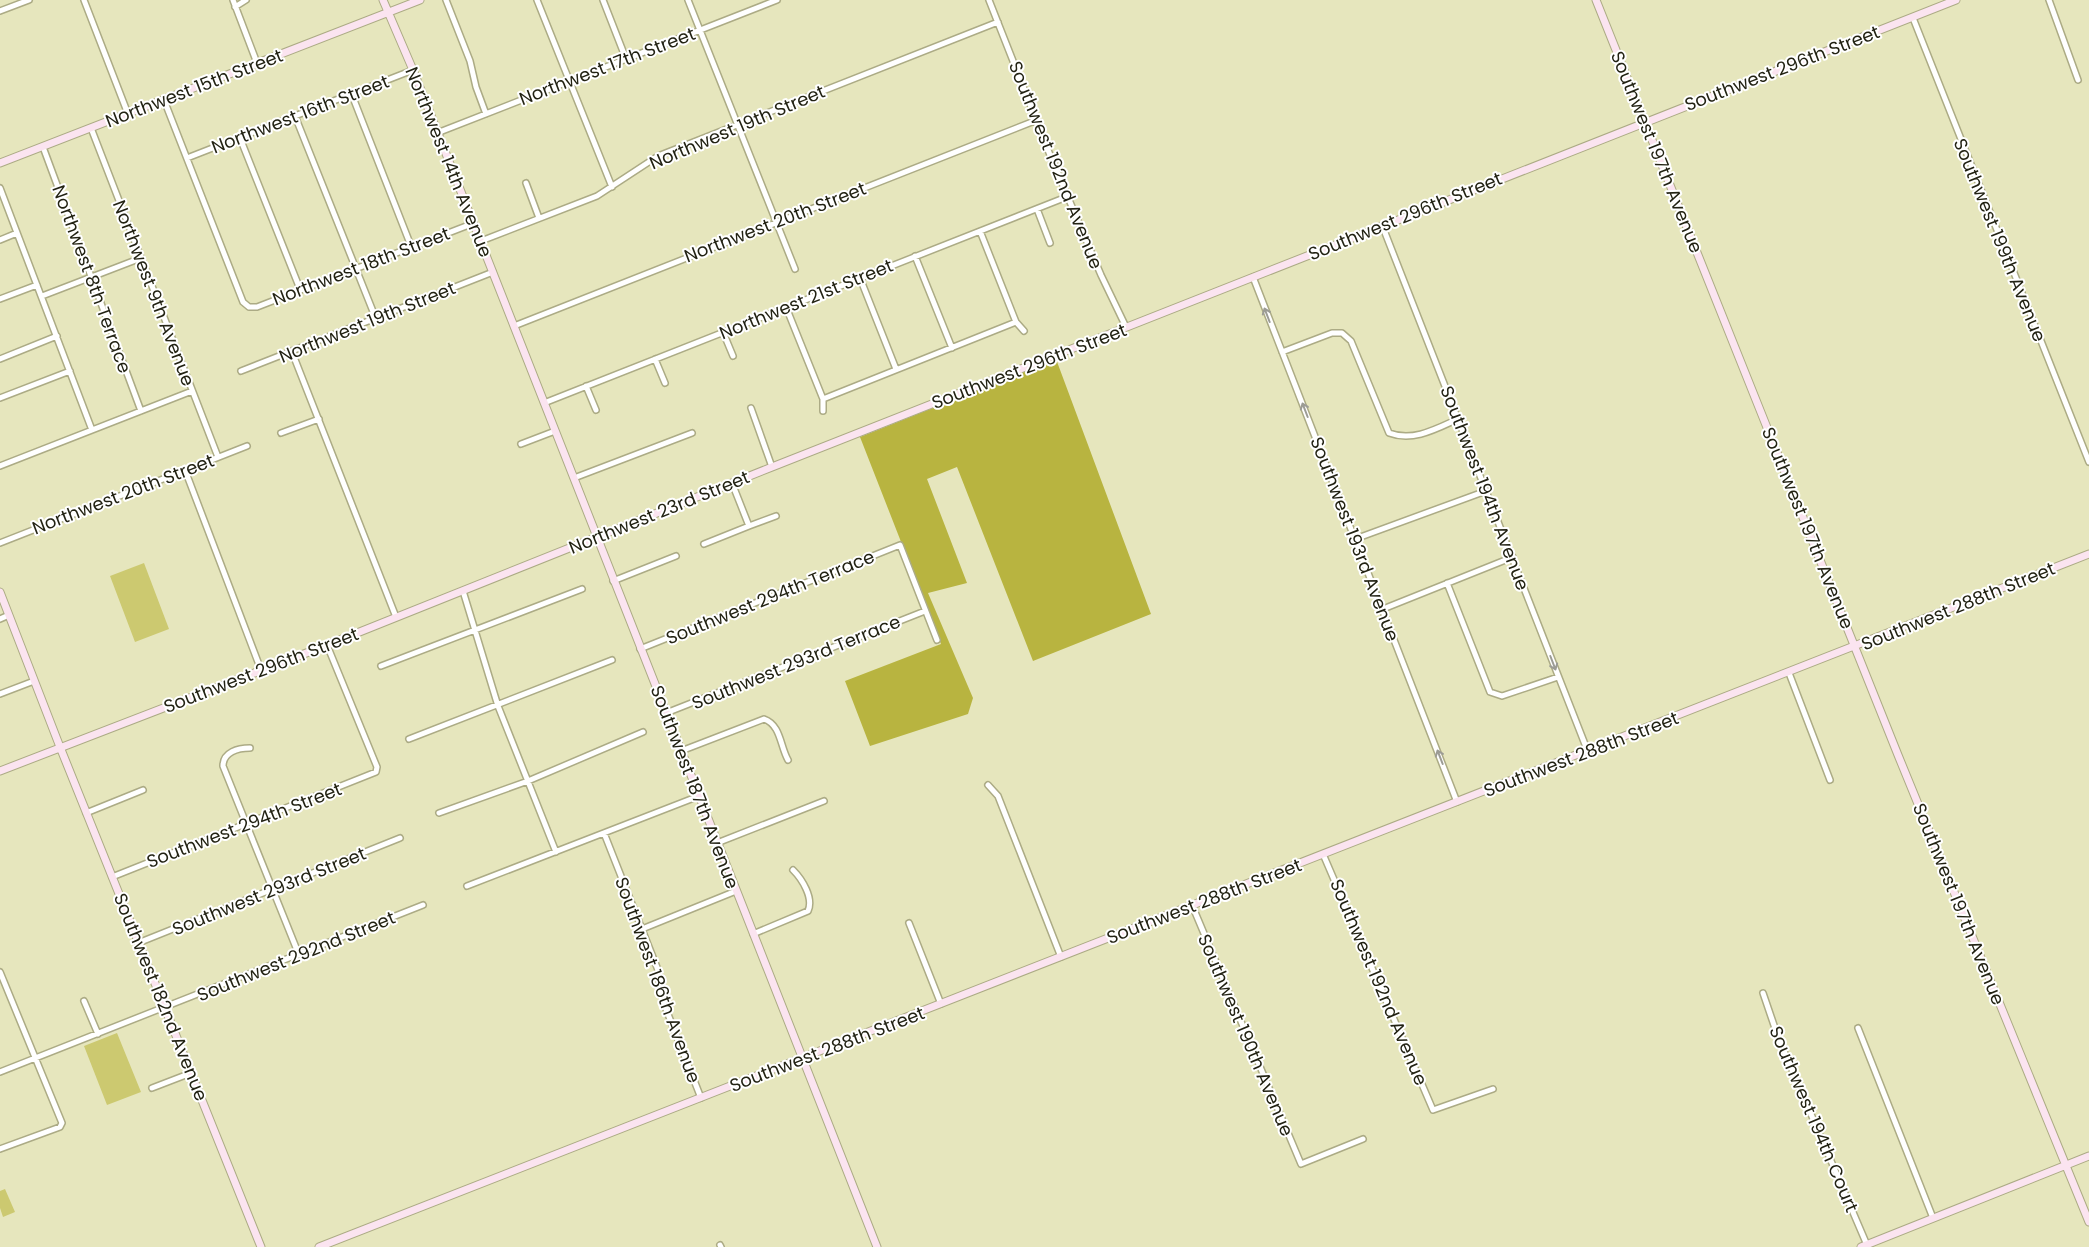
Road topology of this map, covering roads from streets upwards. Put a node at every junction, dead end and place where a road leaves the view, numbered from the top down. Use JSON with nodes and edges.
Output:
{"nodes":[{"id":1,"x":29,"y":0,"type":"edge"},
{"id":2,"x":84,"y":0,"type":"edge"},
{"id":3,"x":233,"y":0,"type":"edge"},
{"id":4,"x":246,"y":0,"type":"edge"},
{"id":5,"x":383,"y":0,"type":"edge"},
{"id":6,"x":420,"y":0,"type":"edge"},
{"id":7,"x":446,"y":0,"type":"edge"},
{"id":8,"x":537,"y":0,"type":"edge"},
{"id":9,"x":604,"y":0,"type":"edge"},
{"id":10,"x":688,"y":0,"type":"edge"},
{"id":11,"x":774,"y":0,"type":"edge"},
{"id":12,"x":989,"y":0,"type":"edge"},
{"id":13,"x":1596,"y":0,"type":"edge"},
{"id":14,"x":1956,"y":0,"type":"edge"},
{"id":15,"x":2049,"y":0,"type":"edge"},
{"id":16,"x":235,"y":7,"type":"junction"},
{"id":17,"x":0,"y":11,"type":"edge"},
{"id":18,"x":388,"y":13,"type":"junction"},
{"id":19,"x":1913,"y":18,"type":"junction"},
{"id":20,"x":998,"y":22,"type":"junction"},
{"id":21,"x":700,"y":30,"type":"junction"},
{"id":22,"x":626,"y":58,"type":"junction"},
{"id":23,"x":257,"y":63,"type":"junction"},
{"id":24,"x":413,"y":70,"type":"junction"},
{"id":25,"x":570,"y":80,"type":"junction"},
{"id":26,"x":2078,"y":80,"type":"dead end"},
{"id":27,"x":352,"y":95,"type":"junction"},
{"id":28,"x":164,"y":100,"type":"junction"},
{"id":29,"x":128,"y":114,"type":"junction"},
{"id":30,"x":486,"y":114,"type":"junction"},
{"id":31,"x":296,"y":116,"type":"junction"},
{"id":32,"x":1036,"y":120,"type":"junction"},
{"id":33,"x":1644,"y":122,"type":"junction"},
{"id":34,"x":738,"y":125,"type":"junction"},
{"id":35,"x":91,"y":128,"type":"junction"},
{"id":36,"x":438,"y":133,"type":"junction"},
{"id":37,"x":240,"y":138,"type":"junction"},
{"id":38,"x":43,"y":147,"type":"junction"},
{"id":39,"x":187,"y":158,"type":"junction"},
{"id":40,"x":0,"y":163,"type":"edge"},
{"id":41,"x":526,"y":183,"type":"dead end"},
{"id":42,"x":612,"y":187,"type":"junction"},
{"id":43,"x":0,"y":188,"type":"edge"},
{"id":44,"x":1069,"y":196,"type":"junction"},
{"id":45,"x":1037,"y":209,"type":"junction"},
{"id":46,"x":540,"y":218,"type":"junction"},
{"id":47,"x":777,"y":221,"type":"junction"},
{"id":48,"x":474,"y":223,"type":"junction"},
{"id":49,"x":1382,"y":225,"type":"junction"},
{"id":50,"x":980,"y":231,"type":"junction"},
{"id":51,"x":17,"y":233,"type":"junction"},
{"id":52,"x":0,"y":240,"type":"edge"},
{"id":53,"x":481,"y":241,"type":"junction"},
{"id":54,"x":1050,"y":243,"type":"dead end"},
{"id":55,"x":411,"y":246,"type":"junction"},
{"id":56,"x":915,"y":256,"type":"junction"},
{"id":57,"x":140,"y":258,"type":"junction"},
{"id":58,"x":356,"y":268,"type":"junction"},
{"id":59,"x":795,"y":269,"type":"dead end"},
{"id":60,"x":493,"y":272,"type":"junction"},
{"id":61,"x":91,"y":276,"type":"junction"},
{"id":62,"x":1253,"y":277,"type":"junction"},
{"id":63,"x":860,"y":278,"type":"junction"},
{"id":64,"x":37,"y":285,"type":"junction"},
{"id":65,"x":300,"y":289,"type":"junction"},
{"id":66,"x":42,"y":296,"type":"junction"},
{"id":67,"x":0,"y":299,"type":"edge"},
{"id":68,"x":786,"y":307,"type":"junction"},
{"id":69,"x":376,"y":319,"type":"junction"},
{"id":70,"x":1016,"y":322,"type":"junction"},
{"id":71,"x":514,"y":326,"type":"junction"},
{"id":72,"x":1126,"y":327,"type":"junction"},
{"id":73,"x":1024,"y":331,"type":"dead end"},
{"id":74,"x":724,"y":332,"type":"junction"},
{"id":75,"x":57,"y":336,"type":"junction"},
{"id":76,"x":952,"y":348,"type":"junction"},
{"id":77,"x":292,"y":352,"type":"junction"},
{"id":78,"x":1282,"y":352,"type":"junction"},
{"id":79,"x":733,"y":356,"type":"dead end"},
{"id":80,"x":0,"y":358,"type":"edge"},
{"id":81,"x":655,"y":359,"type":"junction"},
{"id":82,"x":896,"y":369,"type":"junction"},
{"id":83,"x":70,"y":371,"type":"junction"},
{"id":84,"x":241,"y":371,"type":"dead end"},
{"id":85,"x":665,"y":383,"type":"dead end"},
{"id":86,"x":586,"y":386,"type":"junction"},
{"id":87,"x":192,"y":391,"type":"junction"},
{"id":88,"x":0,"y":398,"type":"edge"},
{"id":89,"x":823,"y":398,"type":"junction"},
{"id":90,"x":544,"y":403,"type":"junction"},
{"id":91,"x":750,"y":408,"type":"dead end"},
{"id":92,"x":596,"y":410,"type":"dead end"},
{"id":93,"x":141,"y":411,"type":"junction"},
{"id":94,"x":822,"y":411,"type":"dead end"},
{"id":95,"x":319,"y":419,"type":"junction"},
{"id":96,"x":1458,"y":419,"type":"junction"},
{"id":97,"x":92,"y":430,"type":"junction"},
{"id":98,"x":555,"y":431,"type":"junction"},
{"id":99,"x":692,"y":433,"type":"dead end"},
{"id":100,"x":281,"y":434,"type":"dead end"},
{"id":101,"x":855,"y":434,"type":"joint"},
{"id":102,"x":521,"y":444,"type":"dead end"},
{"id":103,"x":247,"y":446,"type":"dead end"},
{"id":104,"x":218,"y":457,"type":"junction"},
{"id":105,"x":2089,"y":462,"type":"edge"},
{"id":106,"x":0,"y":466,"type":"edge"},
{"id":107,"x":772,"y":467,"type":"junction"},
{"id":108,"x":185,"y":470,"type":"junction"},
{"id":109,"x":574,"y":478,"type":"junction"},
{"id":110,"x":732,"y":483,"type":"junction"},
{"id":111,"x":1486,"y":491,"type":"junction"},
{"id":112,"x":776,"y":516,"type":"dead end"},
{"id":113,"x":749,"y":526,"type":"junction"},
{"id":114,"x":597,"y":538,"type":"junction"},
{"id":115,"x":1355,"y":539,"type":"junction"},
{"id":116,"x":0,"y":543,"type":"edge"},
{"id":117,"x":704,"y":544,"type":"dead end"},
{"id":118,"x":2089,"y":554,"type":"edge"},
{"id":119,"x":676,"y":556,"type":"dead end"},
{"id":120,"x":1513,"y":556,"type":"junction"},
{"id":121,"x":613,"y":581,"type":"junction"},
{"id":122,"x":1447,"y":583,"type":"junction"},
{"id":123,"x":463,"y":590,"type":"junction"},
{"id":124,"x":582,"y":590,"type":"dead end"},
{"id":125,"x":0,"y":592,"type":"edge"},
{"id":126,"x":1382,"y":609,"type":"junction"},
{"id":127,"x":925,"y":611,"type":"junction"},
{"id":128,"x":9,"y":615,"type":"junction"},
{"id":129,"x":396,"y":617,"type":"junction"},
{"id":130,"x":0,"y":619,"type":"edge"},
{"id":131,"x":475,"y":628,"type":"junction"},
{"id":132,"x":937,"y":640,"type":"dead end"},
{"id":133,"x":327,"y":645,"type":"junction"},
{"id":134,"x":1855,"y":647,"type":"junction"},
{"id":135,"x":640,"y":649,"type":"junction"},
{"id":136,"x":612,"y":660,"type":"dead end"},
{"id":137,"x":381,"y":666,"type":"dead end"},
{"id":138,"x":261,"y":670,"type":"junction"},
{"id":139,"x":1789,"y":673,"type":"junction"},
{"id":140,"x":1558,"y":677,"type":"junction"},
{"id":141,"x":34,"y":681,"type":"junction"},
{"id":142,"x":0,"y":694,"type":"edge"},
{"id":143,"x":498,"y":706,"type":"junction"},
{"id":144,"x":666,"y":713,"type":"junction"},
{"id":145,"x":643,"y":732,"type":"dead end"},
{"id":146,"x":409,"y":740,"type":"dead end"},
{"id":147,"x":60,"y":747,"type":"junction"},
{"id":148,"x":250,"y":748,"type":"dead end"},
{"id":149,"x":681,"y":750,"type":"junction"},
{"id":150,"x":1588,"y":752,"type":"junction"},
{"id":151,"x":788,"y":760,"type":"dead end"},
{"id":152,"x":0,"y":770,"type":"edge"},
{"id":153,"x":528,"y":780,"type":"junction"},
{"id":154,"x":1830,"y":780,"type":"dead end"},
{"id":155,"x":988,"y":785,"type":"dead end"},
{"id":156,"x":143,"y":790,"type":"dead end"},
{"id":157,"x":698,"y":796,"type":"junction"},
{"id":158,"x":824,"y":801,"type":"dead end"},
{"id":159,"x":1458,"y":802,"type":"junction"},
{"id":160,"x":86,"y":813,"type":"junction"},
{"id":161,"x":439,"y":813,"type":"dead end"},
{"id":162,"x":246,"y":825,"type":"junction"},
{"id":163,"x":604,"y":833,"type":"junction"},
{"id":164,"x":400,"y":838,"type":"dead end"},
{"id":165,"x":717,"y":843,"type":"junction"},
{"id":166,"x":556,"y":852,"type":"junction"},
{"id":167,"x":1323,"y":854,"type":"junction"},
{"id":168,"x":793,"y":870,"type":"dead end"},
{"id":169,"x":112,"y":877,"type":"junction"},
{"id":170,"x":467,"y":886,"type":"dead end"},
{"id":171,"x":272,"y":890,"type":"junction"},
{"id":172,"x":736,"y":891,"type":"junction"},
{"id":173,"x":423,"y":905,"type":"dead end"},
{"id":174,"x":1192,"y":905,"type":"junction"},
{"id":175,"x":909,"y":923,"type":"dead end"},
{"id":176,"x":642,"y":929,"type":"junction"},
{"id":177,"x":753,"y":934,"type":"junction"},
{"id":178,"x":138,"y":942,"type":"junction"},
{"id":179,"x":299,"y":955,"type":"junction"},
{"id":180,"x":1061,"y":957,"type":"junction"},
{"id":181,"x":0,"y":972,"type":"edge"},
{"id":182,"x":1763,"y":993,"type":"dead end"},
{"id":183,"x":84,"y":1000,"type":"dead end"},
{"id":184,"x":941,"y":1004,"type":"junction"},
{"id":185,"x":165,"y":1008,"type":"junction"},
{"id":186,"x":1858,"y":1028,"type":"dead end"},
{"id":187,"x":98,"y":1034,"type":"junction"},
{"id":188,"x":802,"y":1058,"type":"junction"},
{"id":189,"x":34,"y":1059,"type":"junction"},
{"id":190,"x":0,"y":1072,"type":"edge"},
{"id":191,"x":192,"y":1073,"type":"junction"},
{"id":192,"x":152,"y":1088,"type":"dead end"},
{"id":193,"x":1493,"y":1089,"type":"dead end"},
{"id":194,"x":701,"y":1098,"type":"junction"},
{"id":195,"x":1363,"y":1139,"type":"dead end"},
{"id":196,"x":0,"y":1149,"type":"edge"},
{"id":197,"x":2089,"y":1156,"type":"edge"},
{"id":198,"x":2066,"y":1165,"type":"junction"},
{"id":199,"x":1933,"y":1218,"type":"junction"},
{"id":200,"x":2089,"y":1222,"type":"edge"},
{"id":201,"x":1864,"y":1246,"type":"edge"},
{"id":202,"x":262,"y":1247,"type":"edge"},
{"id":203,"x":319,"y":1247,"type":"edge"},
{"id":204,"x":877,"y":1247,"type":"edge"}],
"edges":[{"from":1,"to":17,"type":"street"},
{"from":2,"to":29,"type":"street"},
{"from":3,"to":16,"type":"street"},
{"from":4,"to":16,"type":"street"},
{"from":5,"to":18,"type":"street","name":"Northwest 14th Avenue"},
{"from":6,"to":18,"type":"street","name":"Northwest 15th Street"},
{"from":7,"to":30,"type":"street"},
{"from":8,"to":25,"type":"street"},
{"from":9,"to":22,"type":"street"},
{"from":10,"to":21,"type":"street"},
{"from":11,"to":21,"type":"street","name":"Northwest 17th Street"},
{"from":12,"to":20,"type":"street","name":"Southwest 192nd Avenue"},
{"from":13,"to":33,"type":"street","name":"Southwest 197th Avenue"},
{"from":14,"to":19,"type":"street","name":"Southwest 296th Street"},
{"from":15,"to":26,"type":"street"},
{"from":16,"to":23,"type":"street"},
{"from":18,"to":23,"type":"street","name":"Northwest 15th Street"},
{"from":18,"to":24,"type":"street","name":"Northwest 14th Avenue"},
{"from":19,"to":33,"type":"street","name":"Southwest 296th Street"},
{"from":19,"to":105,"type":"street","name":"Southwest 199th Avenue"},
{"from":20,"to":32,"type":"street","name":"Southwest 192nd Avenue"},
{"from":20,"to":34,"type":"street","name":"Northwest 19th Street"},
{"from":21,"to":22,"type":"street","name":"Northwest 17th Street"},
{"from":21,"to":34,"type":"street"},
{"from":22,"to":25,"type":"street","name":"Northwest 17th Street"},
{"from":23,"to":28,"type":"street","name":"Northwest 15th Street"},
{"from":24,"to":27,"type":"street","name":"Northwest 16th Street"},
{"from":24,"to":36,"type":"street","name":"Northwest 14th Avenue"},
{"from":25,"to":30,"type":"street","name":"Northwest 17th Street"},
{"from":25,"to":42,"type":"street"},
{"from":27,"to":31,"type":"street","name":"Northwest 16th Street"},
{"from":27,"to":55,"type":"street"},
{"from":28,"to":29,"type":"street","name":"Northwest 15th Street"},
{"from":28,"to":39,"type":"street"},
{"from":29,"to":35,"type":"street","name":"Northwest 15th Street"},
{"from":30,"to":36,"type":"street","name":"Northwest 17th Street"},
{"from":31,"to":37,"type":"street","name":"Northwest 16th Street"},
{"from":31,"to":58,"type":"street"},
{"from":32,"to":44,"type":"street","name":"Southwest 192nd Avenue"},
{"from":32,"to":47,"type":"street","name":"Northwest 20th Street"},
{"from":33,"to":49,"type":"street","name":"Southwest 296th Street"},
{"from":33,"to":134,"type":"street","name":"Southwest 197th Avenue"},
{"from":34,"to":42,"type":"street","name":"Northwest 19th Street"},
{"from":34,"to":47,"type":"street"},
{"from":35,"to":38,"type":"street","name":"Northwest 15th Street"},
{"from":35,"to":57,"type":"street","name":"Northwest 9th Avenue"},
{"from":36,"to":48,"type":"street","name":"Northwest 14th Avenue"},
{"from":37,"to":39,"type":"street","name":"Northwest 16th Street"},
{"from":37,"to":65,"type":"street"},
{"from":38,"to":40,"type":"street","name":"Northwest 15th Street"},
{"from":38,"to":61,"type":"street","name":"Northwest 8th Terrace"},
{"from":39,"to":65,"type":"street","name":"Northwest 18th Street"},
{"from":41,"to":46,"type":"street"},
{"from":42,"to":46,"type":"street","name":"Northwest 19th Street"},
{"from":43,"to":51,"type":"street"},
{"from":44,"to":45,"type":"street","name":"Northwest 21st Street"},
{"from":44,"to":72,"type":"street","name":"Southwest 192nd Avenue"},
{"from":45,"to":50,"type":"street","name":"Northwest 21st Street"},
{"from":45,"to":54,"type":"street"},
{"from":46,"to":53,"type":"street","name":"Northwest 19th Street"},
{"from":47,"to":59,"type":"street"},
{"from":47,"to":71,"type":"street","name":"Northwest 20th Street"},
{"from":48,"to":53,"type":"street","name":"Northwest 14th Avenue"},
{"from":48,"to":55,"type":"street","name":"Northwest 18th Street"},
{"from":49,"to":62,"type":"street","name":"Southwest 296th Street"},
{"from":49,"to":96,"type":"street","name":"Southwest 194th Avenue"},
{"from":50,"to":56,"type":"street","name":"Northwest 21st Street"},
{"from":50,"to":70,"type":"street"},
{"from":51,"to":52,"type":"street"},
{"from":51,"to":64,"type":"street"},
{"from":53,"to":60,"type":"street","name":"Northwest 14th Avenue"},
{"from":55,"to":58,"type":"street","name":"Northwest 18th Street"},
{"from":56,"to":63,"type":"street","name":"Northwest 21st Street"},
{"from":56,"to":76,"type":"street"},
{"from":57,"to":61,"type":"street"},
{"from":57,"to":87,"type":"street","name":"Northwest 9th Avenue"},
{"from":58,"to":65,"type":"street","name":"Northwest 18th Street"},
{"from":58,"to":69,"type":"street"},
{"from":60,"to":69,"type":"street","name":"Northwest 19th Street"},
{"from":60,"to":71,"type":"street","name":"Northwest 14th Avenue"},
{"from":61,"to":66,"type":"street"},
{"from":61,"to":93,"type":"street","name":"Northwest 8th Terrace"},
{"from":62,"to":72,"type":"street","name":"Southwest 296th Street"},
{"from":78,"to":62,"type":"street","name":"Southwest 193rd Avenue","one_way":true},
{"from":63,"to":68,"type":"street","name":"Northwest 21st Street"},
{"from":63,"to":82,"type":"street"},
{"from":64,"to":66,"type":"street"},
{"from":64,"to":67,"type":"street"},
{"from":66,"to":75,"type":"street"},
{"from":68,"to":74,"type":"street","name":"Northwest 21st Street"},
{"from":68,"to":89,"type":"street"},
{"from":69,"to":77,"type":"street","name":"Northwest 19th Street"},
{"from":70,"to":73,"type":"street"},
{"from":70,"to":76,"type":"street"},
{"from":71,"to":90,"type":"street","name":"Southwest 187th Avenue"},
{"from":72,"to":101,"type":"street","name":"Southwest 296th Street"},
{"from":74,"to":79,"type":"street"},
{"from":74,"to":81,"type":"street","name":"Northwest 21st Street"},
{"from":75,"to":80,"type":"street"},
{"from":75,"to":83,"type":"street"},
{"from":76,"to":82,"type":"street"},
{"from":77,"to":84,"type":"street","name":"Northwest 19th Street"},
{"from":77,"to":95,"type":"street"},
{"from":78,"to":96,"type":"street"},
{"from":115,"to":78,"type":"street","name":"Southwest 193rd Avenue","one_way":true},
{"from":81,"to":85,"type":"street"},
{"from":81,"to":86,"type":"street","name":"Northwest 21st Street"},
{"from":82,"to":89,"type":"street"},
{"from":83,"to":88,"type":"street"},
{"from":83,"to":97,"type":"street"},
{"from":86,"to":90,"type":"street","name":"Northwest 21st Street"},
{"from":86,"to":92,"type":"street"},
{"from":87,"to":93,"type":"street"},
{"from":87,"to":104,"type":"street","name":"Northwest 9th Avenue"},
{"from":89,"to":94,"type":"street"},
{"from":90,"to":98,"type":"street","name":"Southwest 187th Avenue"},
{"from":91,"to":107,"type":"street"},
{"from":93,"to":97,"type":"street"},
{"from":95,"to":100,"type":"street"},
{"from":95,"to":129,"type":"street"},
{"from":96,"to":111,"type":"street","name":"Southwest 194th Avenue"},
{"from":97,"to":106,"type":"street"},
{"from":98,"to":102,"type":"street"},
{"from":98,"to":109,"type":"street","name":"Southwest 187th Avenue"},
{"from":99,"to":109,"type":"street"},
{"from":101,"to":107,"type":"street","name":"Northwest 23rd Street"},
{"from":103,"to":104,"type":"street","name":"Northwest 20th Street"},
{"from":104,"to":108,"type":"street","name":"Northwest 20th Street"},
{"from":107,"to":110,"type":"street","name":"Northwest 23rd Street"},
{"from":108,"to":116,"type":"street","name":"Northwest 20th Street"},
{"from":108,"to":138,"type":"street"},
{"from":109,"to":114,"type":"street","name":"Southwest 187th Avenue"},
{"from":110,"to":113,"type":"street"},
{"from":110,"to":114,"type":"street","name":"Northwest 23rd Street"},
{"from":111,"to":115,"type":"street"},
{"from":111,"to":120,"type":"street","name":"Southwest 194th Avenue"},
{"from":112,"to":113,"type":"street"},
{"from":113,"to":117,"type":"street"},
{"from":114,"to":121,"type":"street","name":"Southwest 187th Avenue"},
{"from":114,"to":123,"type":"street","name":"Northwest 23rd Street"},
{"from":115,"to":126,"type":"street","name":"Southwest 193rd Avenue"},
{"from":118,"to":134,"type":"street","name":"Southwest 288th Street"},
{"from":119,"to":121,"type":"street"},
{"from":120,"to":122,"type":"street"},
{"from":120,"to":140,"type":"street","name":"Southwest 194th Avenue","one_way":true},
{"from":121,"to":135,"type":"street","name":"Southwest 187th Avenue"},
{"from":122,"to":126,"type":"street"},
{"from":122,"to":140,"type":"street"},
{"from":123,"to":129,"type":"street","name":"Southwest 296th Street"},
{"from":123,"to":131,"type":"street"},
{"from":124,"to":131,"type":"street"},
{"from":125,"to":128,"type":"street","name":"Southwest 182nd Avenue"},
{"from":159,"to":126,"type":"street","name":"Southwest 193rd Avenue","one_way":true},
{"from":127,"to":132,"type":"street"},
{"from":127,"to":135,"type":"street","name":"Southwest 294th Terrace"},
{"from":127,"to":144,"type":"street","name":"Southwest 293rd Terrace"},
{"from":128,"to":130,"type":"street"},
{"from":128,"to":141,"type":"street","name":"Southwest 182nd Avenue"},
{"from":129,"to":133,"type":"street","name":"Southwest 296th Street"},
{"from":131,"to":137,"type":"street"},
{"from":131,"to":143,"type":"street"},
{"from":133,"to":138,"type":"street","name":"Southwest 296th Street"},
{"from":133,"to":162,"type":"street","name":"Southwest 294th Street"},
{"from":134,"to":139,"type":"street","name":"Southwest 288th Street"},
{"from":134,"to":198,"type":"street","name":"Southwest 197th Avenue"},
{"from":135,"to":144,"type":"street","name":"Southwest 187th Avenue"},
{"from":136,"to":143,"type":"street"},
{"from":138,"to":147,"type":"street","name":"Southwest 296th Street"},
{"from":139,"to":150,"type":"street","name":"Southwest 288th Street"},
{"from":139,"to":154,"type":"street"},
{"from":140,"to":150,"type":"street","name":"Southwest 194th Avenue"},
{"from":141,"to":142,"type":"street"},
{"from":141,"to":147,"type":"street","name":"Southwest 182nd Avenue"},
{"from":143,"to":146,"type":"street"},
{"from":143,"to":153,"type":"street"},
{"from":144,"to":149,"type":"street","name":"Southwest 187th Avenue"},
{"from":145,"to":153,"type":"street"},
{"from":147,"to":152,"type":"street"},
{"from":147,"to":160,"type":"street","name":"Southwest 182nd Avenue"},
{"from":148,"to":162,"type":"street"},
{"from":149,"to":151,"type":"street"},
{"from":149,"to":157,"type":"street","name":"Southwest 187th Avenue"},
{"from":150,"to":159,"type":"street","name":"Southwest 288th Street"},
{"from":153,"to":161,"type":"street"},
{"from":153,"to":166,"type":"street"},
{"from":155,"to":180,"type":"street"},
{"from":156,"to":160,"type":"street"},
{"from":157,"to":163,"type":"street"},
{"from":157,"to":165,"type":"street","name":"Southwest 187th Avenue"},
{"from":158,"to":165,"type":"street"},
{"from":159,"to":167,"type":"street","name":"Southwest 288th Street"},
{"from":160,"to":169,"type":"street","name":"Southwest 182nd Avenue"},
{"from":162,"to":169,"type":"street","name":"Southwest 294th Street"},
{"from":162,"to":171,"type":"street"},
{"from":163,"to":166,"type":"street"},
{"from":163,"to":176,"type":"street","name":"Southwest 186th Avenue"},
{"from":164,"to":171,"type":"street","name":"Southwest 293rd Street"},
{"from":165,"to":172,"type":"street","name":"Southwest 187th Avenue"},
{"from":166,"to":170,"type":"street"},
{"from":167,"to":174,"type":"street","name":"Southwest 288th Street"},
{"from":167,"to":193,"type":"street","name":"Southwest 192nd Avenue"},
{"from":168,"to":177,"type":"street"},
{"from":169,"to":178,"type":"street","name":"Southwest 182nd Avenue"},
{"from":171,"to":178,"type":"street","name":"Southwest 293rd Street"},
{"from":171,"to":179,"type":"street"},
{"from":172,"to":176,"type":"street"},
{"from":172,"to":177,"type":"street","name":"Southwest 187th Avenue"},
{"from":173,"to":179,"type":"street","name":"Southwest 292nd Street"},
{"from":174,"to":180,"type":"street","name":"Southwest 288th Street"},
{"from":174,"to":195,"type":"street","name":"Southwest 190th Avenue"},
{"from":175,"to":184,"type":"street"},
{"from":176,"to":194,"type":"street","name":"Southwest 186th Avenue"},
{"from":177,"to":188,"type":"street","name":"Southwest 187th Avenue"},
{"from":178,"to":185,"type":"street","name":"Southwest 182nd Avenue"},
{"from":179,"to":185,"type":"street","name":"Southwest 292nd Street"},
{"from":180,"to":184,"type":"street","name":"Southwest 288th Street"},
{"from":181,"to":189,"type":"street"},
{"from":182,"to":201,"type":"street","name":"Southwest 194th Court"},
{"from":183,"to":187,"type":"street"},
{"from":184,"to":188,"type":"street","name":"Southwest 288th Street"},
{"from":185,"to":187,"type":"street","name":"Southwest 292nd Street"},
{"from":185,"to":191,"type":"street","name":"Southwest 182nd Avenue"},
{"from":186,"to":199,"type":"street"},
{"from":187,"to":189,"type":"street","name":"Southwest 292nd Street"},
{"from":188,"to":194,"type":"street","name":"Southwest 288th Street"},
{"from":188,"to":204,"type":"street","name":"Southwest 187th Avenue"},
{"from":189,"to":190,"type":"street","name":"Southwest 292nd Street"},
{"from":189,"to":196,"type":"street"},
{"from":191,"to":192,"type":"street"},
{"from":191,"to":202,"type":"street","name":"Southwest 182nd Avenue"},
{"from":194,"to":203,"type":"street","name":"Southwest 288th Street"},
{"from":197,"to":198,"type":"street"},
{"from":198,"to":199,"type":"street"},
{"from":198,"to":200,"type":"street","name":"Southwest 197th Avenue"},
{"from":199,"to":201,"type":"street"}]}
